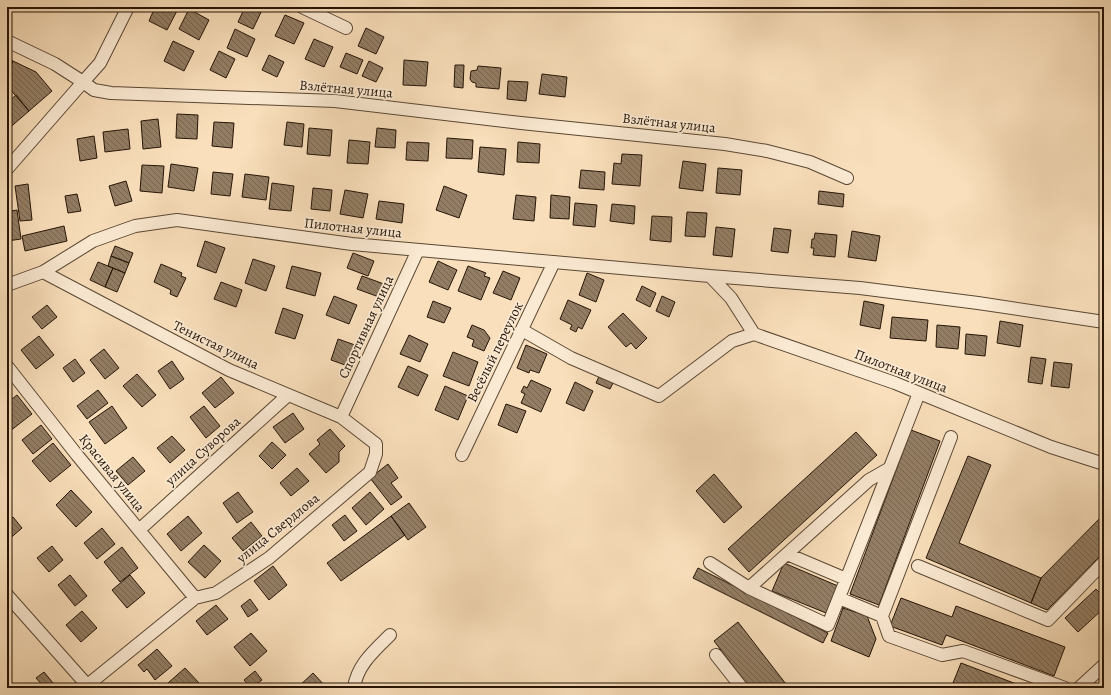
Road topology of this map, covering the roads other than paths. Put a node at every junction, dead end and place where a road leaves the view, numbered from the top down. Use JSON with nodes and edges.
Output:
{"nodes":[{"id":1,"x":128,"y":7,"type":"edge"},
{"id":2,"x":302,"y":7,"type":"edge"},
{"id":3,"x":346,"y":28,"type":"dead end"},
{"id":4,"x":7,"y":41,"type":"edge"},
{"id":5,"x":83,"y":82,"type":"junction"},
{"id":6,"x":7,"y":170,"type":"edge"},
{"id":7,"x":848,"y":178,"type":"dead end"},
{"id":8,"x":418,"y":250,"type":"junction"},
{"id":9,"x":554,"y":262,"type":"junction"},
{"id":10,"x":43,"y":272,"type":"junction"},
{"id":11,"x":710,"y":276,"type":"junction"},
{"id":12,"x":7,"y":286,"type":"edge"},
{"id":13,"x":1104,"y":322,"type":"edge"},
{"id":14,"x":522,"y":330,"type":"junction"},
{"id":15,"x":754,"y":334,"type":"junction"},
{"id":16,"x":7,"y":366,"type":"edge"},
{"id":17,"x":919,"y":393,"type":"junction"},
{"id":18,"x":288,"y":395,"type":"junction"},
{"id":19,"x":341,"y":417,"type":"junction"},
{"id":20,"x":951,"y":437,"type":"dead end"},
{"id":21,"x":376,"y":444,"type":"joint"},
{"id":22,"x":462,"y":455,"type":"dead end"},
{"id":23,"x":1104,"y":464,"type":"edge"},
{"id":24,"x":890,"y":468,"type":"junction"},
{"id":25,"x":139,"y":530,"type":"junction"},
{"id":26,"x":787,"y":554,"type":"junction"},
{"id":27,"x":1104,"y":562,"type":"edge"},
{"id":28,"x":710,"y":563,"type":"dead end"},
{"id":29,"x":918,"y":566,"type":"dead end"},
{"id":30,"x":846,"y":579,"type":"junction"},
{"id":31,"x":749,"y":588,"type":"junction"},
{"id":32,"x":7,"y":595,"type":"edge"},
{"id":33,"x":194,"y":598,"type":"junction"},
{"id":34,"x":839,"y":598,"type":"junction"},
{"id":35,"x":882,"y":616,"type":"junction"},
{"id":36,"x":390,"y":634,"type":"dead end"},
{"id":37,"x":716,"y":655,"type":"dead end"},
{"id":38,"x":1104,"y":665,"type":"edge"},
{"id":39,"x":88,"y":687,"type":"edge"},
{"id":40,"x":354,"y":688,"type":"edge"},
{"id":41,"x":742,"y":688,"type":"edge"},
{"id":42,"x":1065,"y":688,"type":"edge"},
{"id":43,"x":1079,"y":688,"type":"edge"}],
"edges":[{"from":1,"to":5,"type":"street"},
{"from":2,"to":3,"type":"street"},
{"from":4,"to":5,"type":"street","name":"Взлётная улица"},
{"from":5,"to":6,"type":"street"},
{"from":5,"to":7,"type":"street","name":"Взлётная улица"},
{"from":8,"to":9,"type":"street","name":"Пилотная улица"},
{"from":8,"to":10,"type":"street","name":"Пилотная улица"},
{"from":8,"to":19,"type":"street","name":"Спортивная улица"},
{"from":9,"to":11,"type":"street","name":"Пилотная улица"},
{"from":9,"to":14,"type":"street","name":"Весёлый переулок"},
{"from":10,"to":12,"type":"street","name":"Пилотная улица"},
{"from":10,"to":18,"type":"street","name":"Тенистая улица"},
{"from":11,"to":13,"type":"street","name":"Пилотная улица"},
{"from":11,"to":15,"type":"street"},
{"from":14,"to":15,"type":"street"},
{"from":14,"to":22,"type":"street","name":"Весёлый переулок"},
{"from":15,"to":17,"type":"street","name":"Пилотная улица"},
{"from":16,"to":25,"type":"street","name":"Красивая улица"},
{"from":17,"to":23,"type":"street","name":"Пилотная улица"},
{"from":17,"to":24,"type":"street"},
{"from":18,"to":19,"type":"street","name":"Тенистая улица"},
{"from":18,"to":25,"type":"street","name":"улица Суворова"},
{"from":19,"to":21,"type":"street","name":"Тенистая улица"},
{"from":20,"to":35,"type":"street"},
{"from":21,"to":33,"type":"street","name":"улица Свердлова"},
{"from":24,"to":26,"type":"street"},
{"from":24,"to":30,"type":"street"},
{"from":25,"to":33,"type":"street","name":"Красивая улица"},
{"from":26,"to":30,"type":"street"},
{"from":26,"to":31,"type":"street"},
{"from":27,"to":29,"type":"street"},
{"from":28,"to":31,"type":"street"},
{"from":30,"to":34,"type":"street"},
{"from":31,"to":34,"type":"street"},
{"from":32,"to":39,"type":"street"},
{"from":33,"to":39,"type":"street","name":"улица Свердлова"},
{"from":34,"to":35,"type":"street"},
{"from":35,"to":42,"type":"street"},
{"from":36,"to":40,"type":"street"},
{"from":37,"to":41,"type":"street"},
{"from":38,"to":43,"type":"street"}]}
